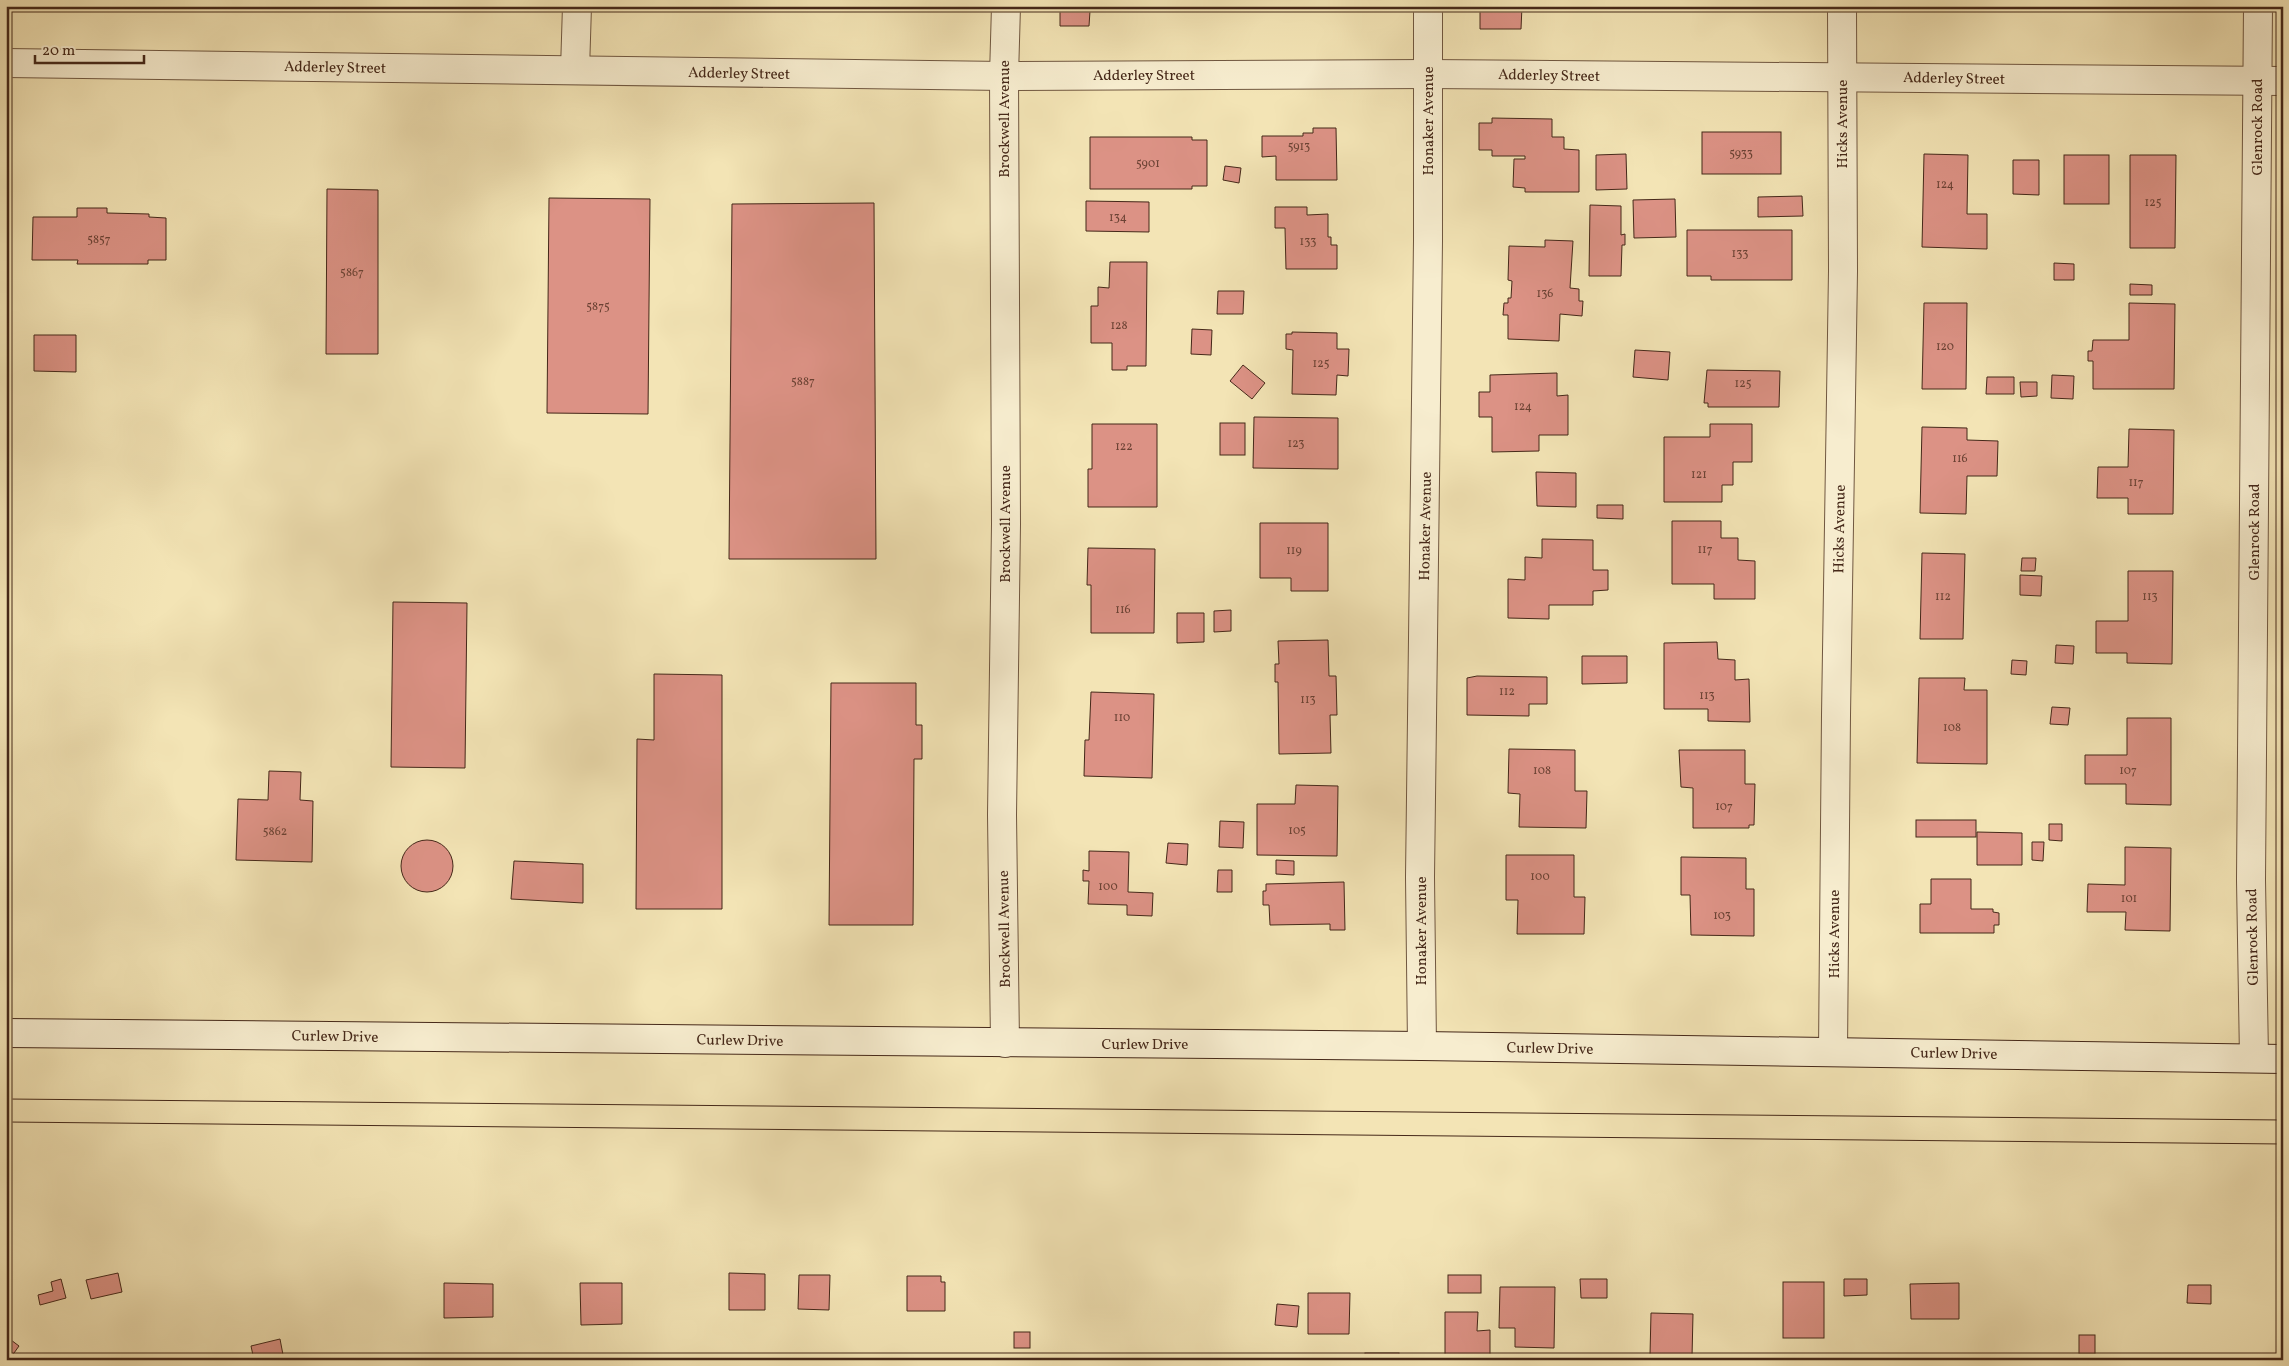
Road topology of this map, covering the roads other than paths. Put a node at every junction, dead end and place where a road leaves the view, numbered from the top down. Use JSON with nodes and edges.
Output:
{"nodes":[{"id":1,"x":577,"y":6,"type":"edge"},
{"id":2,"x":1006,"y":6,"type":"edge"},
{"id":3,"x":1428,"y":6,"type":"edge"},
{"id":4,"x":1842,"y":6,"type":"edge"},
{"id":5,"x":2258,"y":6,"type":"edge"},
{"id":6,"x":6,"y":62,"type":"edge"},
{"id":7,"x":575,"y":70,"type":"junction"},
{"id":8,"x":1428,"y":74,"type":"junction"},
{"id":9,"x":1004,"y":76,"type":"junction"},
{"id":10,"x":1842,"y":77,"type":"junction"},
{"id":11,"x":2270,"y":81,"type":"edge"},
{"id":12,"x":6,"y":1033,"type":"edge"},
{"id":13,"x":1005,"y":1043,"type":"junction"},
{"id":14,"x":1422,"y":1046,"type":"junction"},
{"id":15,"x":1833,"y":1051,"type":"junction"},
{"id":16,"x":2254,"y":1058,"type":"junction"},
{"id":17,"x":2283,"y":1059,"type":"edge"}],
"edges":[{"from":1,"to":7,"type":"street"},
{"from":2,"to":9,"type":"street","name":"Brockwell Avenue"},
{"from":3,"to":8,"type":"street","name":"Honaker Avenue"},
{"from":4,"to":10,"type":"street","name":"Hicks Avenue"},
{"from":5,"to":11,"type":"street","name":"Glenrock Road"},
{"from":6,"to":7,"type":"street","name":"Adderley Street"},
{"from":7,"to":9,"type":"street","name":"Adderley Street"},
{"from":8,"to":9,"type":"street","name":"Adderley Street"},
{"from":8,"to":10,"type":"street","name":"Adderley Street"},
{"from":8,"to":14,"type":"street","name":"Honaker Avenue"},
{"from":9,"to":13,"type":"street","name":"Brockwell Avenue"},
{"from":10,"to":11,"type":"street","name":"Adderley Street"},
{"from":10,"to":15,"type":"street","name":"Hicks Avenue"},
{"from":11,"to":16,"type":"street","name":"Glenrock Road"},
{"from":12,"to":13,"type":"street","name":"Curlew Drive"},
{"from":13,"to":14,"type":"street","name":"Curlew Drive"},
{"from":14,"to":15,"type":"street","name":"Curlew Drive"},
{"from":15,"to":16,"type":"street","name":"Curlew Drive"},
{"from":16,"to":17,"type":"street","name":"Curlew Drive"}]}
